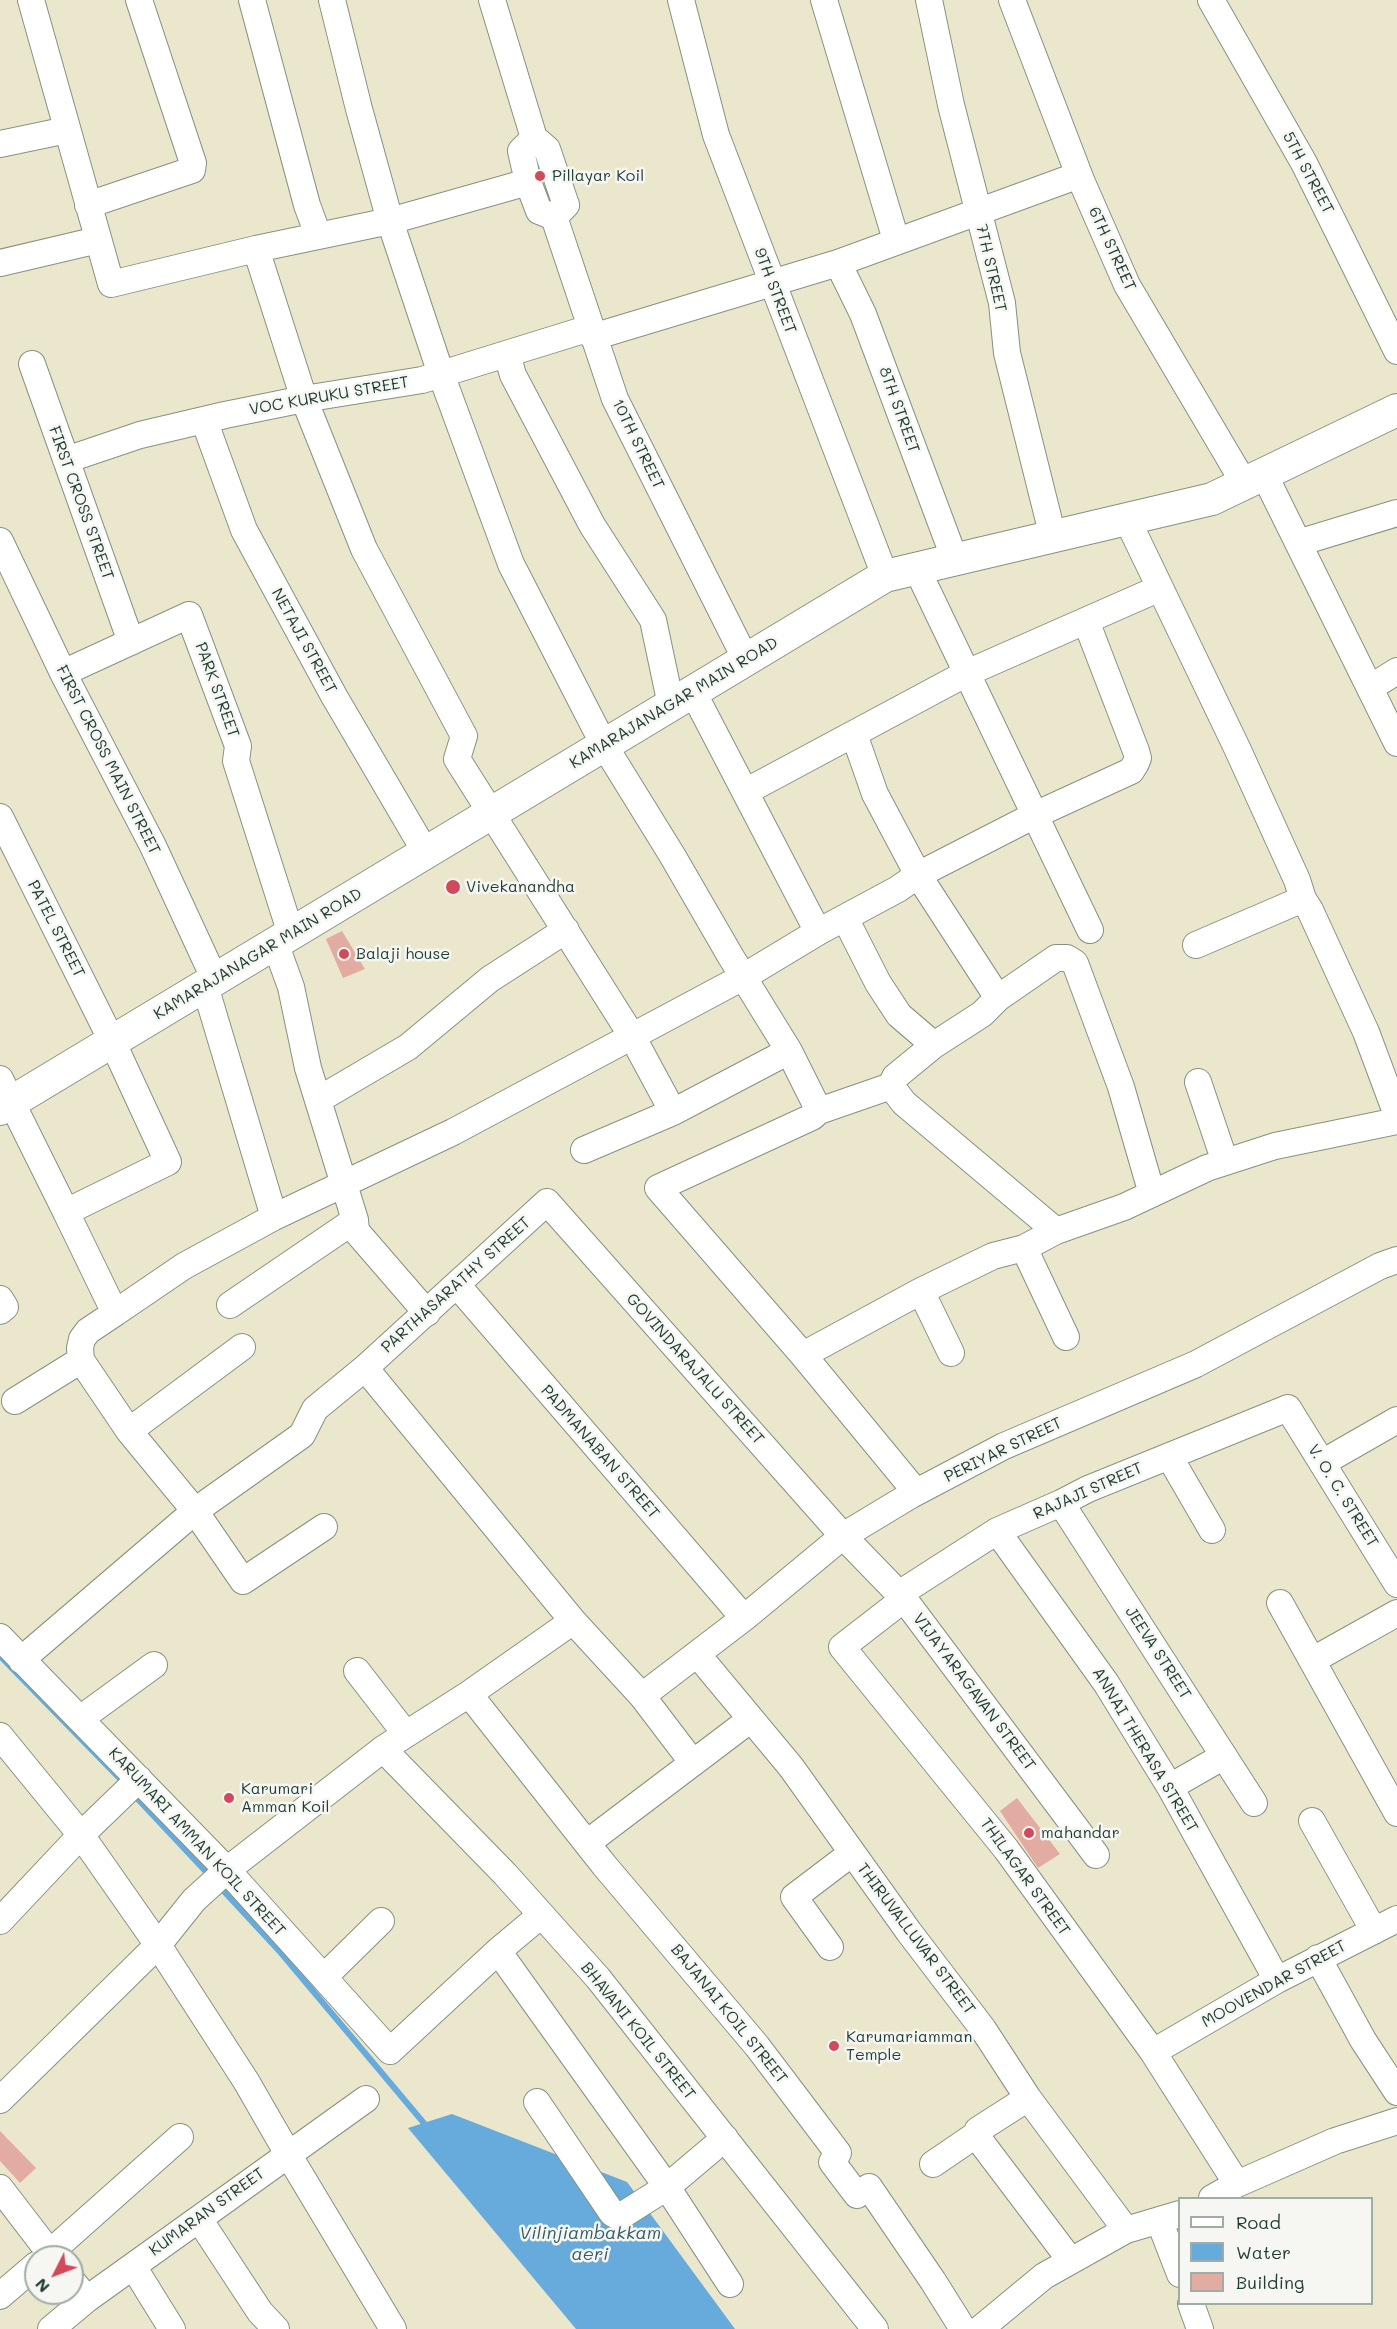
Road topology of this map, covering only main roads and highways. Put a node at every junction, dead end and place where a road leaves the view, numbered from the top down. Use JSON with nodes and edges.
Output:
{"nodes":[{"id":1,"x":1397,"y":410,"type":"edge"},
{"id":2,"x":4,"y":1097,"type":"edge"}],
"edges":[{"from":1,"to":2,"type":"main road","name":"KAMARAJANAGAR MAIN ROAD"}]}
